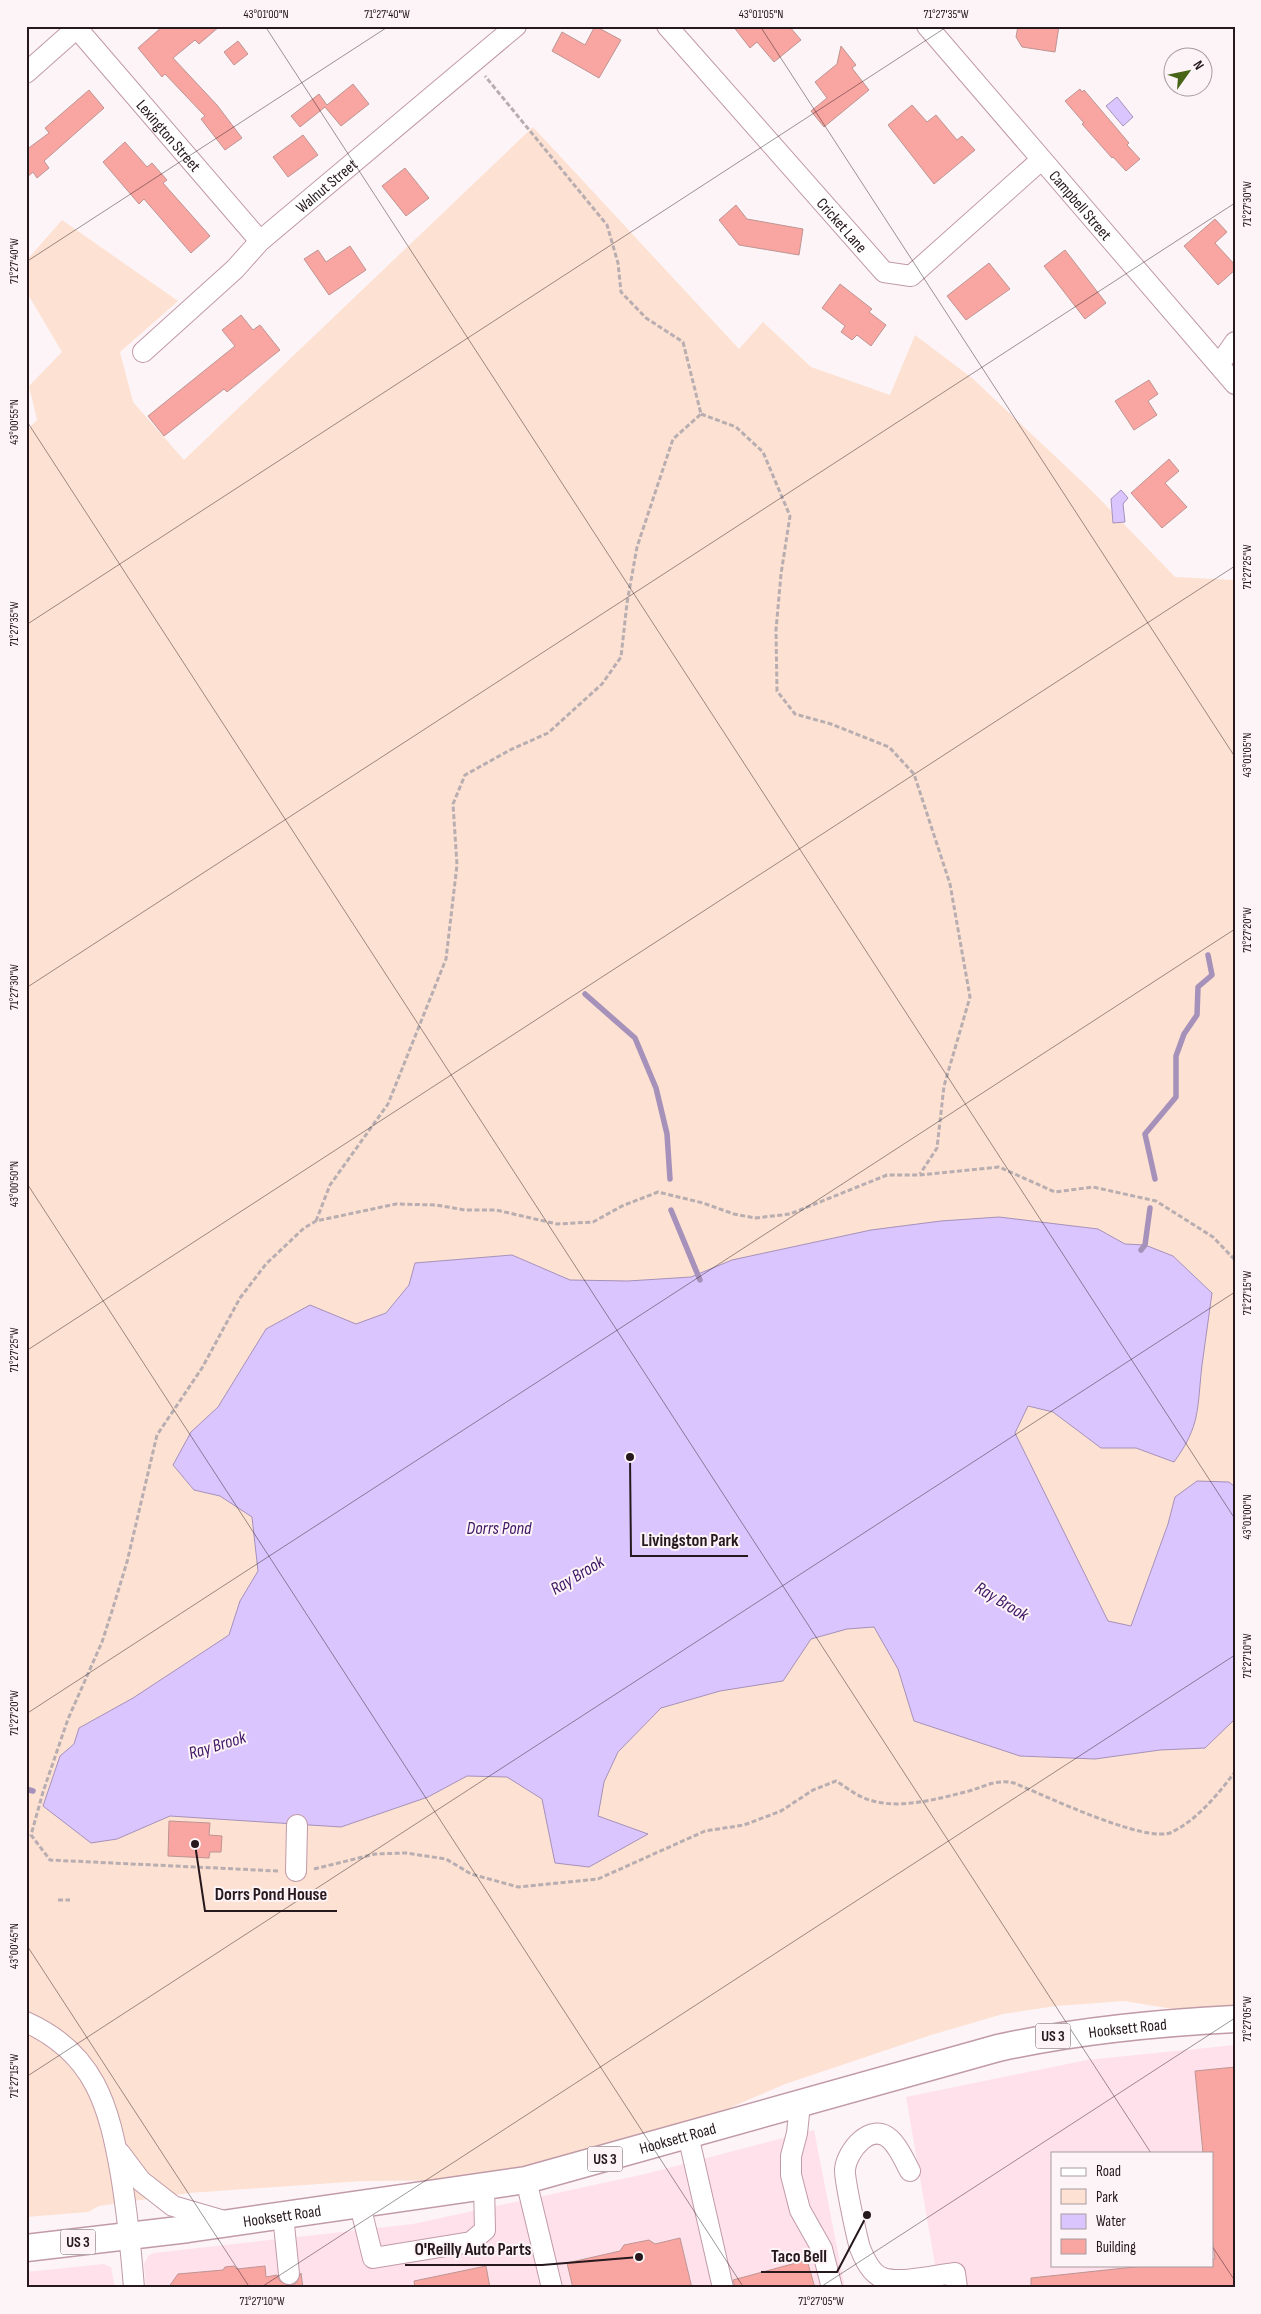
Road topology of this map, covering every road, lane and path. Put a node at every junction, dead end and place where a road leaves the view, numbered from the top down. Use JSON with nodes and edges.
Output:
{"nodes":[{"id":1,"x":516,"y":26,"type":"edge"},
{"id":2,"x":667,"y":26,"type":"edge"},
{"id":3,"x":926,"y":26,"type":"edge"},
{"id":4,"x":77,"y":27,"type":"edge"},
{"id":5,"x":474,"y":63,"type":"junction"},
{"id":6,"x":26,"y":73,"type":"edge"},
{"id":7,"x":1041,"y":160,"type":"junction"},
{"id":8,"x":260,"y":241,"type":"junction"},
{"id":9,"x":1235,"y":342,"type":"edge"},
{"id":10,"x":143,"y":352,"type":"dead end"},
{"id":11,"x":1219,"y":365,"type":"junction"},
{"id":12,"x":1235,"y":384,"type":"edge"},
{"id":13,"x":701,"y":414,"type":"junction"},
{"id":14,"x":920,"y":1175,"type":"junction"},
{"id":15,"x":316,"y":1222,"type":"junction"},
{"id":16,"x":1235,"y":1260,"type":"edge"},
{"id":17,"x":1235,"y":1772,"type":"edge"},
{"id":18,"x":297,"y":1825,"type":"dead end"},
{"id":19,"x":296,"y":1871,"type":"junction"},
{"id":20,"x":58,"y":1900,"type":"dead end"},
{"id":21,"x":70,"y":1900,"type":"dead end"},
{"id":22,"x":1235,"y":2020,"type":"edge"},
{"id":23,"x":26,"y":2022,"type":"edge"},
{"id":24,"x":800,"y":2104,"type":"junction"},
{"id":25,"x":688,"y":2136,"type":"junction"},
{"id":26,"x":116,"y":2147,"type":"junction"},
{"id":27,"x":910,"y":2171,"type":"dead end"},
{"id":28,"x":526,"y":2180,"type":"junction"},
{"id":29,"x":484,"y":2186,"type":"junction"},
{"id":30,"x":360,"y":2205,"type":"junction"},
{"id":31,"x":283,"y":2215,"type":"junction"},
{"id":32,"x":228,"y":2222,"type":"junction"},
{"id":33,"x":129,"y":2234,"type":"junction"},
{"id":34,"x":26,"y":2248,"type":"edge"},
{"id":35,"x":289,"y":2274,"type":"dead end"},
{"id":36,"x":930,"y":2282,"type":"edge"},
{"id":37,"x":894,"y":2284,"type":"edge"},
{"id":38,"x":134,"y":2288,"type":"edge"},
{"id":39,"x":552,"y":2288,"type":"edge"},
{"id":40,"x":723,"y":2288,"type":"edge"},
{"id":41,"x":832,"y":2288,"type":"edge"},
{"id":42,"x":957,"y":2288,"type":"edge"}],
"edges":[{"from":1,"to":5,"type":"street","name":"Walnut Street"},
{"from":2,"to":7,"type":"street","name":"Cricket Lane"},
{"from":3,"to":7,"type":"street","name":"Campbell Street"},
{"from":4,"to":6,"type":"street"},
{"from":4,"to":8,"type":"street","name":"Lexington Street"},
{"from":5,"to":8,"type":"street","name":"Walnut Street"},
{"from":5,"to":13,"type":"path"},
{"from":7,"to":11,"type":"street","name":"Campbell Street"},
{"from":8,"to":10,"type":"street","name":"Walnut Street"},
{"from":9,"to":11,"type":"street"},
{"from":11,"to":12,"type":"street","name":"Campbell Street"},
{"from":13,"to":14,"type":"path"},
{"from":13,"to":15,"type":"path"},
{"from":14,"to":15,"type":"path"},
{"from":14,"to":16,"type":"path"},
{"from":15,"to":19,"type":"path"},
{"from":17,"to":19,"type":"path"},
{"from":18,"to":19,"type":"street"},
{"from":20,"to":21,"type":"path"},
{"from":22,"to":24,"type":"main road","name":"Hooksett Road","number":"US 3"},
{"from":23,"to":26,"type":"street"},
{"from":24,"to":25,"type":"main road","name":"Hooksett Road","number":"US 3"},
{"from":24,"to":41,"type":"street"},
{"from":25,"to":28,"type":"main road","name":"Hooksett Road","number":"US 3"},
{"from":25,"to":40,"type":"street"},
{"from":26,"to":32,"type":"street"},
{"from":26,"to":33,"type":"street"},
{"from":27,"to":37,"type":"street"},
{"from":28,"to":29,"type":"main road","name":"Hooksett Road","number":"US 3"},
{"from":28,"to":39,"type":"street"},
{"from":29,"to":30,"type":"main road","name":"Hooksett Road","number":"US 3"},
{"from":29,"to":30,"type":"street"},
{"from":30,"to":31,"type":"main road","name":"Hooksett Road","number":"US 3"},
{"from":31,"to":32,"type":"main road","name":"Hooksett Road","number":"US 3"},
{"from":31,"to":35,"type":"street"},
{"from":32,"to":33,"type":"main road","name":"Hooksett Road","number":"US 3"},
{"from":33,"to":34,"type":"main road","name":"Hooksett Road","number":"US 3"},
{"from":33,"to":38,"type":"street"},
{"from":36,"to":37,"type":"street"},
{"from":36,"to":42,"type":"street"}]}
